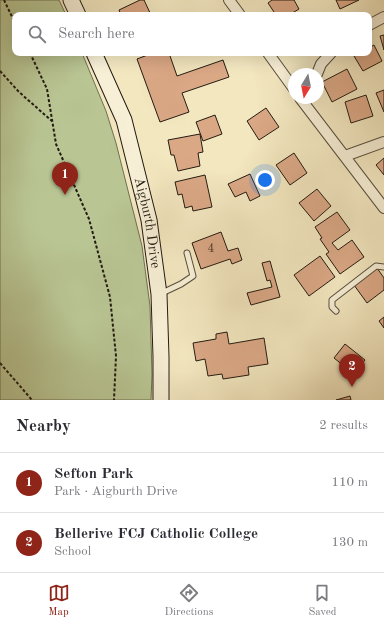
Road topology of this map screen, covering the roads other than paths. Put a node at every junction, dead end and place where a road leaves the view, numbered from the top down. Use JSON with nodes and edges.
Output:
{"nodes":[{"id":1,"x":71,"y":0,"type":"edge"},
{"id":2,"x":229,"y":0,"type":"edge"},
{"id":3,"x":77,"y":12,"type":"edge"},
{"id":4,"x":238,"y":12,"type":"edge"},
{"id":5,"x":384,"y":17,"type":"edge"},
{"id":6,"x":372,"y":24,"type":"edge"},
{"id":7,"x":95,"y":56,"type":"edge"},
{"id":8,"x":270,"y":56,"type":"edge"},
{"id":9,"x":328,"y":56,"type":"edge"},
{"id":10,"x":319,"y":68,"type":"edge"},
{"id":11,"x":288,"y":81,"type":"edge"},
{"id":12,"x":307,"y":104,"type":"edge"},
{"id":13,"x":384,"y":142,"type":"edge"},
{"id":14,"x":346,"y":156,"type":"junction"},
{"id":15,"x":384,"y":208,"type":"edge"},
{"id":16,"x":187,"y":253,"type":"dead end"},
{"id":17,"x":384,"y":267,"type":"edge"},
{"id":18,"x":159,"y":294,"type":"junction"},
{"id":19,"x":336,"y":311,"type":"dead end"},
{"id":20,"x":161,"y":400,"type":"edge"}],
"edges":[{"from":1,"to":3,"type":"street"},
{"from":2,"to":4,"type":"street"},
{"from":5,"to":6,"type":"street"},
{"from":7,"to":18,"type":"street","name":"Aigburth Drive"},
{"from":8,"to":11,"type":"street"},
{"from":9,"to":10,"type":"street"},
{"from":12,"to":14,"type":"street"},
{"from":13,"to":14,"type":"street"},
{"from":14,"to":15,"type":"street"},
{"from":16,"to":18,"type":"lane"},
{"from":17,"to":19,"type":"lane"},
{"from":18,"to":20,"type":"street","name":"Aigburth Drive"}]}
